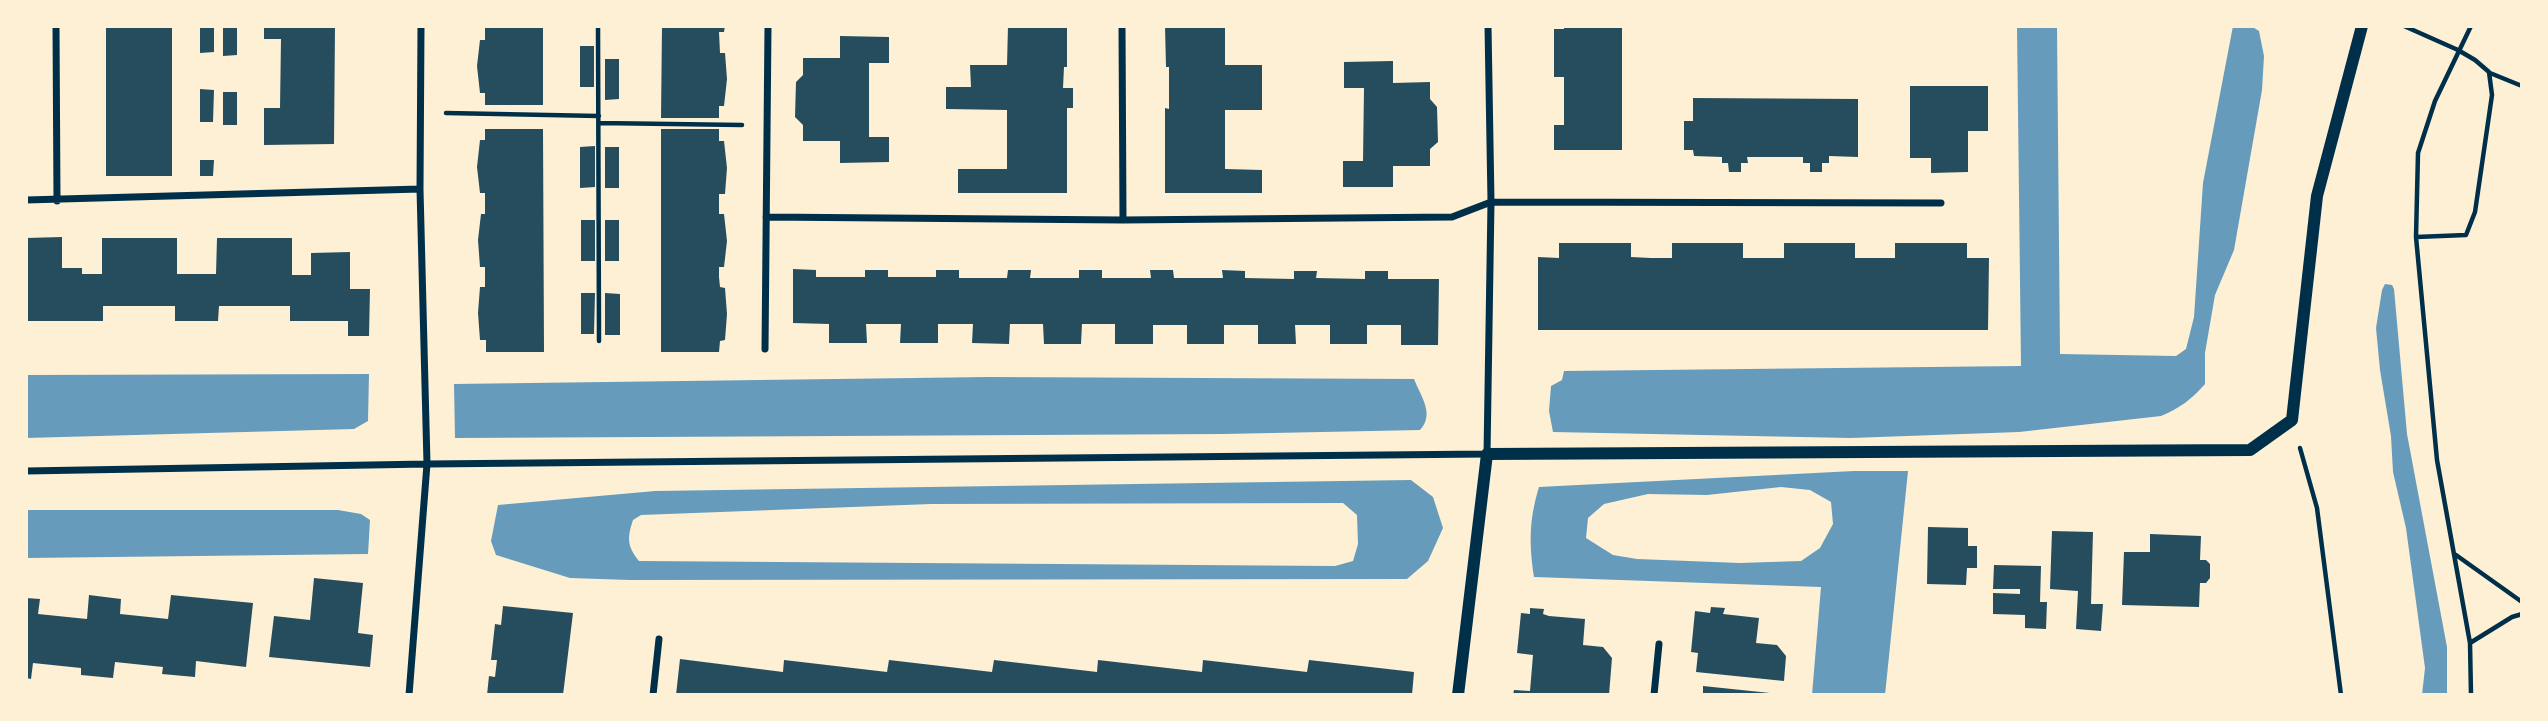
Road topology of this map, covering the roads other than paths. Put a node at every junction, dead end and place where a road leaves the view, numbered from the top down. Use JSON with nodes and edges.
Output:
{"nodes":[{"id":1,"x":56,"y":26,"type":"edge"},
{"id":2,"x":421,"y":26,"type":"edge"},
{"id":3,"x":768,"y":26,"type":"edge"},
{"id":4,"x":1122,"y":26,"type":"edge"},
{"id":5,"x":1488,"y":26,"type":"edge"},
{"id":6,"x":2362,"y":26,"type":"edge"},
{"id":7,"x":421,"y":189,"type":"junction"},
{"id":8,"x":26,"y":200,"type":"edge"},
{"id":9,"x":57,"y":201,"type":"junction"},
{"id":10,"x":1491,"y":202,"type":"junction"},
{"id":11,"x":1941,"y":203,"type":"dead end"},
{"id":12,"x":766,"y":217,"type":"junction"},
{"id":13,"x":1123,"y":220,"type":"junction"},
{"id":14,"x":765,"y":349,"type":"dead end"},
{"id":15,"x":1487,"y":454,"type":"junction"},
{"id":16,"x":427,"y":464,"type":"junction"},
{"id":17,"x":26,"y":471,"type":"edge"},
{"id":18,"x":659,"y":639,"type":"dead end"},
{"id":19,"x":1659,"y":644,"type":"dead end"},
{"id":20,"x":409,"y":695,"type":"edge"},
{"id":21,"x":653,"y":695,"type":"edge"},
{"id":22,"x":1458,"y":695,"type":"edge"},
{"id":23,"x":1654,"y":695,"type":"edge"}],
"edges":[{"from":1,"to":9,"type":"street"},
{"from":2,"to":7,"type":"street"},
{"from":3,"to":12,"type":"street"},
{"from":4,"to":13,"type":"street"},
{"from":5,"to":10,"type":"street"},
{"from":6,"to":15,"type":"street"},
{"from":7,"to":9,"type":"street"},
{"from":7,"to":16,"type":"street"},
{"from":8,"to":9,"type":"street"},
{"from":10,"to":11,"type":"street"},
{"from":10,"to":13,"type":"street"},
{"from":10,"to":15,"type":"street"},
{"from":12,"to":13,"type":"street"},
{"from":12,"to":14,"type":"street"},
{"from":15,"to":16,"type":"street"},
{"from":15,"to":22,"type":"street"},
{"from":16,"to":17,"type":"street"},
{"from":16,"to":20,"type":"street"},
{"from":18,"to":21,"type":"street"},
{"from":19,"to":23,"type":"street"}]}
